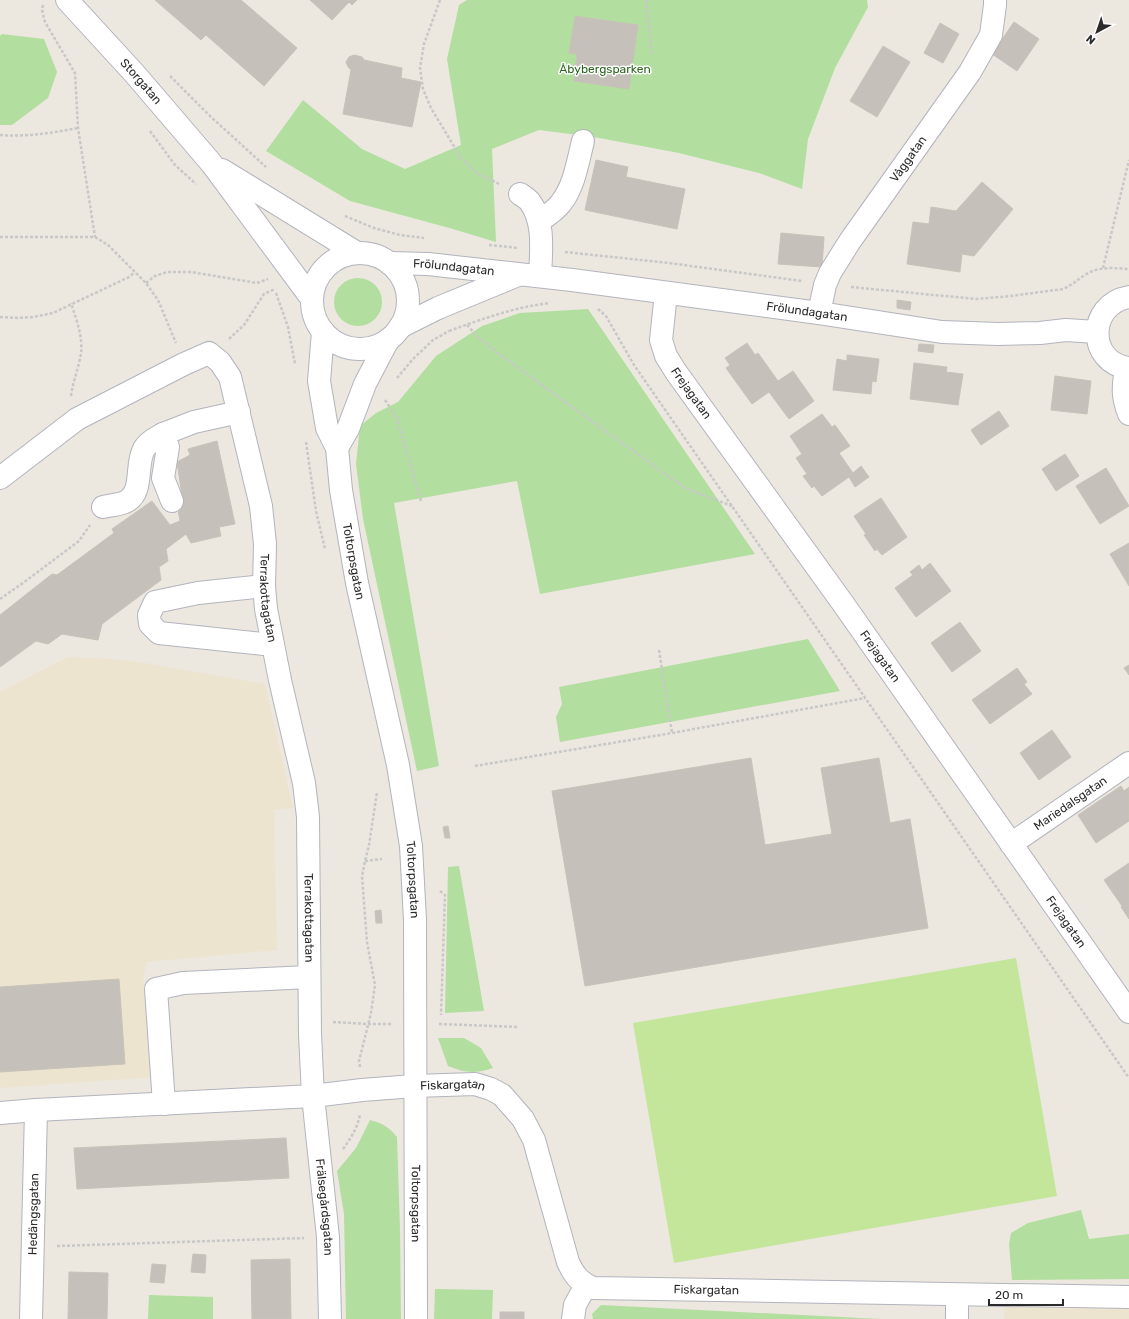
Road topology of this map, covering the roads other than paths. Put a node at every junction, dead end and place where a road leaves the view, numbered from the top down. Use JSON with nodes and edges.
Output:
{"nodes":[{"id":1,"x":72,"y":2,"type":"edge"},
{"id":2,"x":995,"y":3,"type":"edge"},
{"id":3,"x":584,"y":142,"type":"dead end"},
{"id":4,"x":212,"y":164,"type":"junction"},
{"id":5,"x":520,"y":194,"type":"road end"},
{"id":6,"x":540,"y":221,"type":"junction"},
{"id":7,"x":357,"y":253,"type":"junction"},
{"id":8,"x":389,"y":263,"type":"junction"},
{"id":9,"x":519,"y":274,"type":"junction"},
{"id":10,"x":540,"y":276,"type":"junction"},
{"id":11,"x":666,"y":293,"type":"junction"},
{"id":12,"x":1129,"y":297,"type":"edge"},
{"id":13,"x":312,"y":299,"type":"junction"},
{"id":14,"x":819,"y":313,"type":"junction"},
{"id":15,"x":323,"y":332,"type":"junction"},
{"id":16,"x":1097,"y":332,"type":"junction"},
{"id":17,"x":394,"y":334,"type":"junction"},
{"id":18,"x":1128,"y":368,"type":"edge"},
{"id":19,"x":239,"y":412,"type":"junction"},
{"id":20,"x":1129,"y":414,"type":"edge"},
{"id":21,"x":163,"y":434,"type":"junction"},
{"id":22,"x":337,"y":448,"type":"junction"},
{"id":23,"x":0,"y":478,"type":"edge"},
{"id":24,"x":172,"y":501,"type":"dead end"},
{"id":25,"x":103,"y":507,"type":"road end"},
{"id":26,"x":264,"y":586,"type":"junction"},
{"id":27,"x":273,"y":645,"type":"junction"},
{"id":28,"x":1129,"y":762,"type":"edge"},
{"id":29,"x":1011,"y":844,"type":"junction"},
{"id":30,"x":309,"y":977,"type":"junction"},
{"id":31,"x":1129,"y":1012,"type":"edge"},
{"id":32,"x":414,"y":1086,"type":"junction"},
{"id":33,"x":313,"y":1096,"type":"junction"},
{"id":34,"x":164,"y":1104,"type":"junction"},
{"id":35,"x":36,"y":1110,"type":"junction"},
{"id":36,"x":0,"y":1113,"type":"edge"},
{"id":37,"x":586,"y":1285,"type":"junction"},
{"id":38,"x":957,"y":1295,"type":"junction"},
{"id":39,"x":1129,"y":1297,"type":"edge"},
{"id":40,"x":31,"y":1319,"type":"edge"},
{"id":41,"x":330,"y":1319,"type":"edge"},
{"id":42,"x":416,"y":1319,"type":"edge"},
{"id":43,"x":573,"y":1319,"type":"edge"},
{"id":44,"x":958,"y":1319,"type":"edge"}],
"edges":[{"from":1,"to":4,"type":"street","name":"Storgatan"},
{"from":2,"to":14,"type":"street","name":"Våggatan"},
{"from":3,"to":6,"type":"street"},
{"from":4,"to":7,"type":"street","name":"Storgatan"},
{"from":4,"to":13,"type":"street","name":"Storgatan"},
{"from":5,"to":6,"type":"street"},
{"from":6,"to":10,"type":"street"},
{"from":7,"to":8,"type":"street"},
{"from":7,"to":13,"type":"street"},
{"from":8,"to":9,"type":"street","name":"Frölundagatan"},
{"from":8,"to":17,"type":"street"},
{"from":9,"to":10,"type":"street","name":"Frölundagatan"},
{"from":9,"to":17,"type":"street","name":"Frölundagatan"},
{"from":10,"to":11,"type":"street","name":"Frölundagatan"},
{"from":11,"to":14,"type":"street","name":"Frölundagatan"},
{"from":11,"to":29,"type":"street","name":"Frejagatan"},
{"from":12,"to":16,"type":"street"},
{"from":13,"to":15,"type":"street"},
{"from":14,"to":16,"type":"street","name":"Frölundagatan"},
{"from":15,"to":17,"type":"street"},
{"from":15,"to":22,"type":"street","name":"Toltorpsgatan"},
{"from":16,"to":18,"type":"street"},
{"from":17,"to":22,"type":"street"},
{"from":18,"to":20,"type":"street"},
{"from":19,"to":21,"type":"street"},
{"from":19,"to":23,"type":"street","name":"Terrakottagatan"},
{"from":19,"to":26,"type":"street","name":"Terrakottagatan"},
{"from":21,"to":24,"type":"street"},
{"from":21,"to":25,"type":"street"},
{"from":22,"to":32,"type":"street","name":"Toltorpsgatan"},
{"from":26,"to":27,"type":"street","name":"Terrakottagatan"},
{"from":26,"to":27,"type":"street"},
{"from":27,"to":30,"type":"street","name":"Terrakottagatan"},
{"from":28,"to":29,"type":"street","name":"Mariedalsgatan"},
{"from":29,"to":31,"type":"street","name":"Frejagatan"},
{"from":30,"to":33,"type":"street","name":"Terrakottagatan"},
{"from":30,"to":34,"type":"street"},
{"from":32,"to":33,"type":"street"},
{"from":32,"to":37,"type":"street","name":"Fiskargatan"},
{"from":32,"to":42,"type":"street","name":"Toltorpsgatan"},
{"from":33,"to":34,"type":"street"},
{"from":33,"to":41,"type":"street","name":"Frälsegårdsgatan"},
{"from":34,"to":35,"type":"street"},
{"from":35,"to":36,"type":"street"},
{"from":35,"to":40,"type":"street","name":"Hedängsgatan"},
{"from":37,"to":38,"type":"street","name":"Fiskargatan"},
{"from":37,"to":43,"type":"street"},
{"from":38,"to":39,"type":"street","name":"Fiskargatan"},
{"from":38,"to":44,"type":"street"}]}
